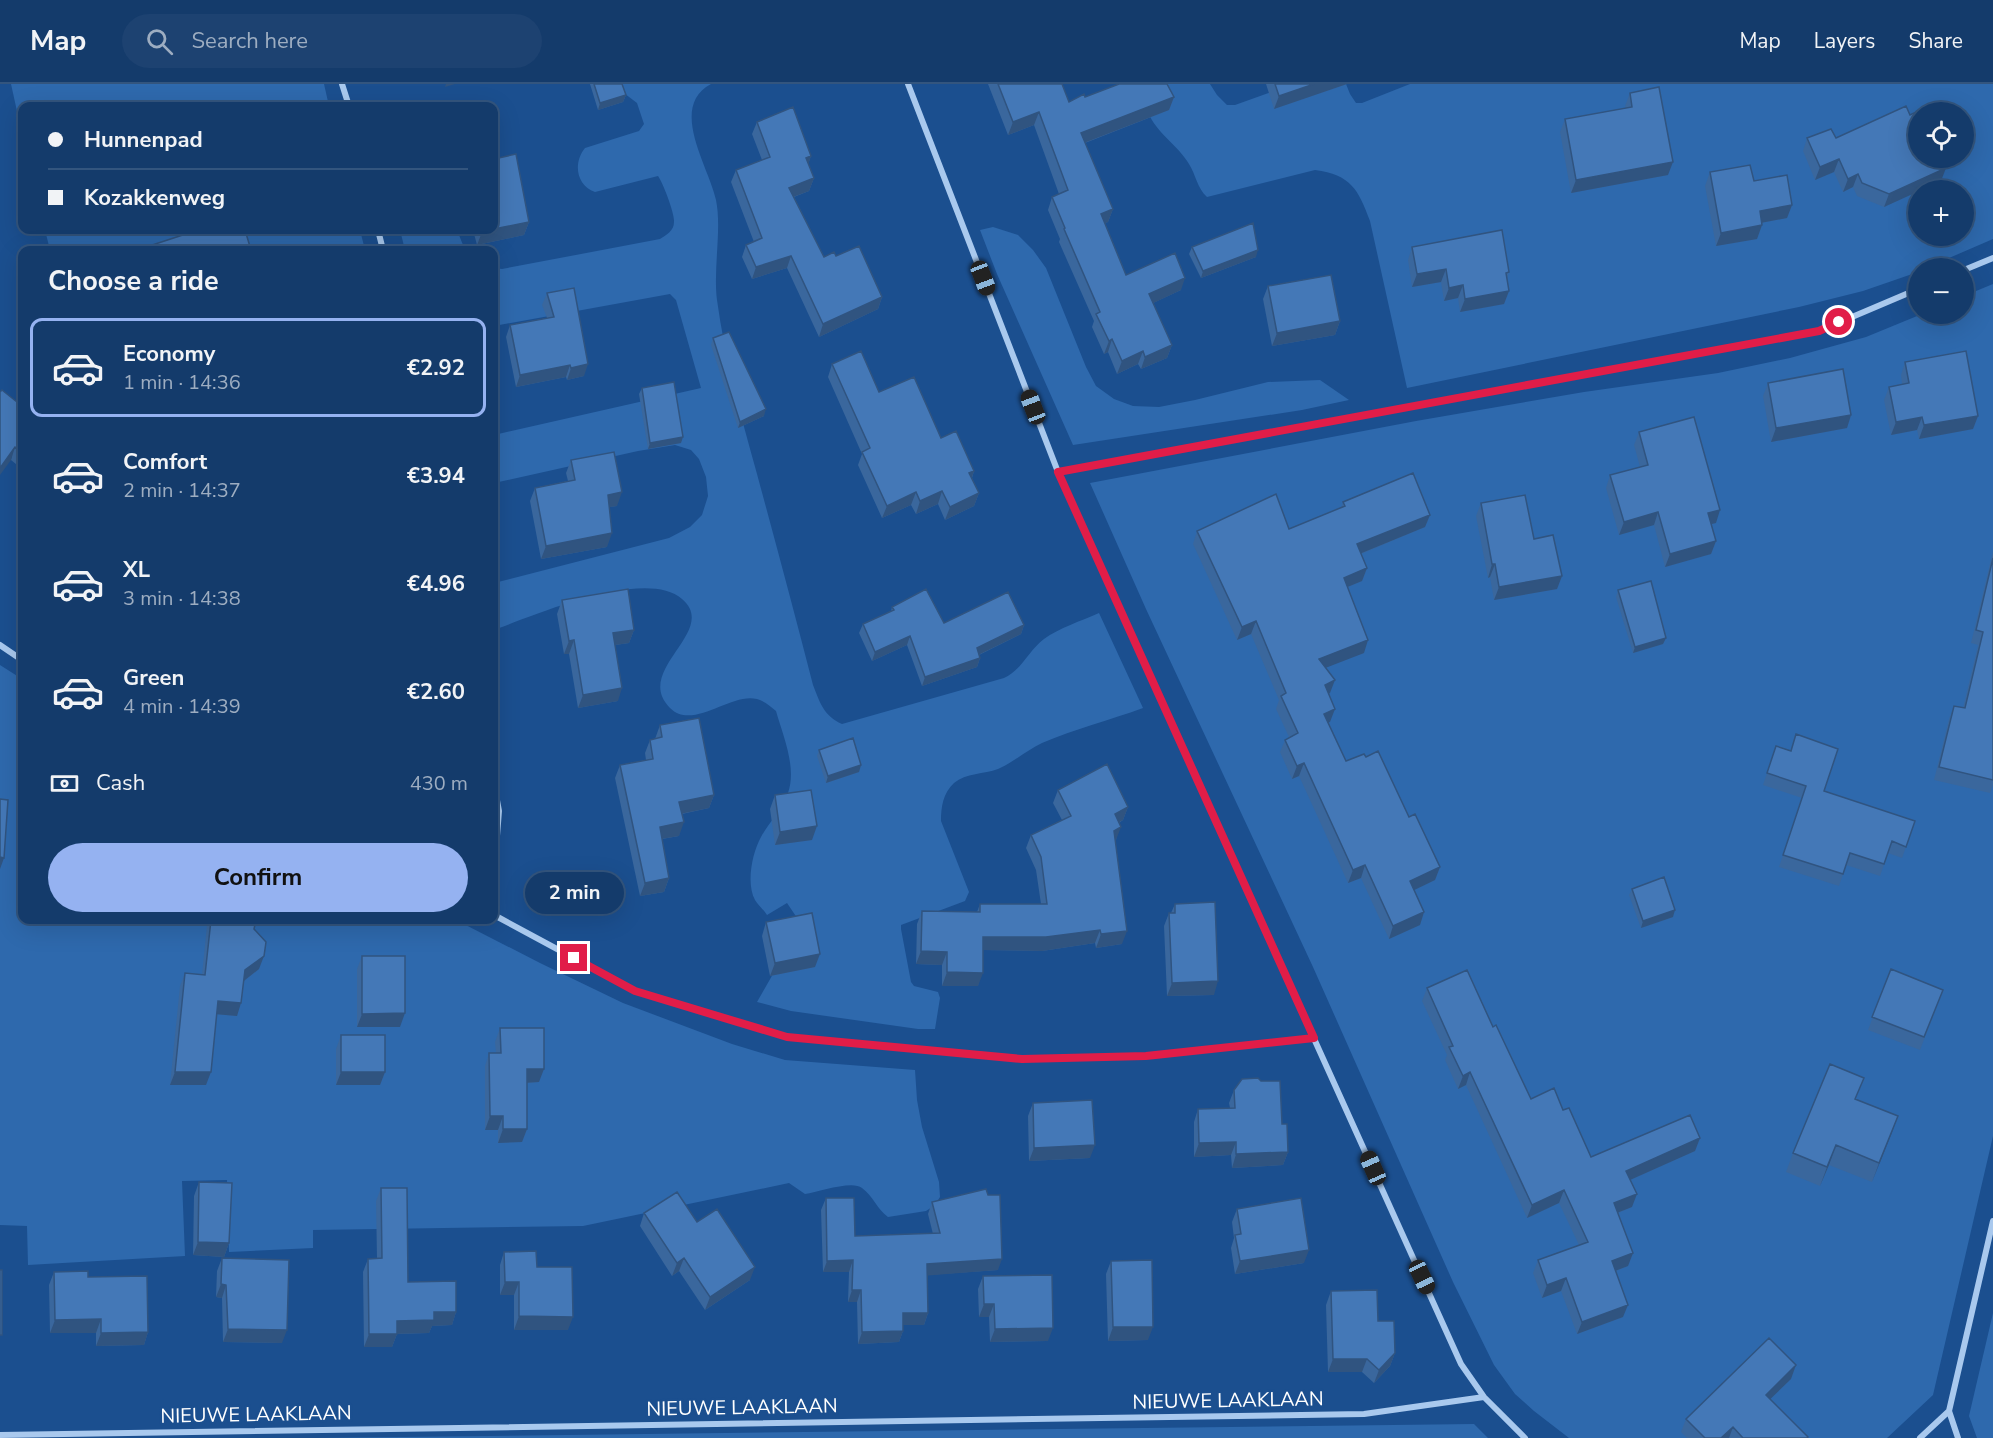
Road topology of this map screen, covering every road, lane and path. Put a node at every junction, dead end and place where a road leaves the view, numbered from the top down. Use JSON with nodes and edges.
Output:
{"nodes":[{"id":1,"x":342,"y":84,"type":"edge"},
{"id":2,"x":908,"y":84,"type":"edge"},
{"id":3,"x":347,"y":102,"type":"edge"},
{"id":4,"x":1993,"y":258,"type":"edge"},
{"id":5,"x":1974,"y":266,"type":"edge"},
{"id":6,"x":1908,"y":293,"type":"edge"},
{"id":7,"x":1058,"y":472,"type":"junction"},
{"id":8,"x":0,"y":645,"type":"edge"},
{"id":9,"x":18,"y":657,"type":"edge"},
{"id":10,"x":498,"y":806,"type":"edge"},
{"id":11,"x":498,"y":823,"type":"edge"},
{"id":12,"x":498,"y":917,"type":"edge"},
{"id":13,"x":1314,"y":1038,"type":"junction"},
{"id":14,"x":1993,"y":1221,"type":"edge"},
{"id":15,"x":1484,"y":1397,"type":"junction"},
{"id":16,"x":1949,"y":1411,"type":"junction"},
{"id":17,"x":0,"y":1435,"type":"edge"},
{"id":18,"x":1525,"y":1438,"type":"edge"},
{"id":19,"x":1920,"y":1438,"type":"edge"},
{"id":20,"x":1958,"y":1438,"type":"edge"}],
"edges":[{"from":1,"to":3,"type":"street"},
{"from":2,"to":7,"type":"street"},
{"from":4,"to":5,"type":"street"},
{"from":6,"to":7,"type":"street"},
{"from":7,"to":13,"type":"street"},
{"from":8,"to":9,"type":"street"},
{"from":10,"to":11,"type":"street"},
{"from":12,"to":13,"type":"street"},
{"from":13,"to":15,"type":"street"},
{"from":14,"to":16,"type":"street"},
{"from":15,"to":17,"type":"street","name":"NIEUWE LAAKLAAN"},
{"from":15,"to":18,"type":"street"},
{"from":16,"to":19,"type":"street"},
{"from":16,"to":20,"type":"street"}]}
